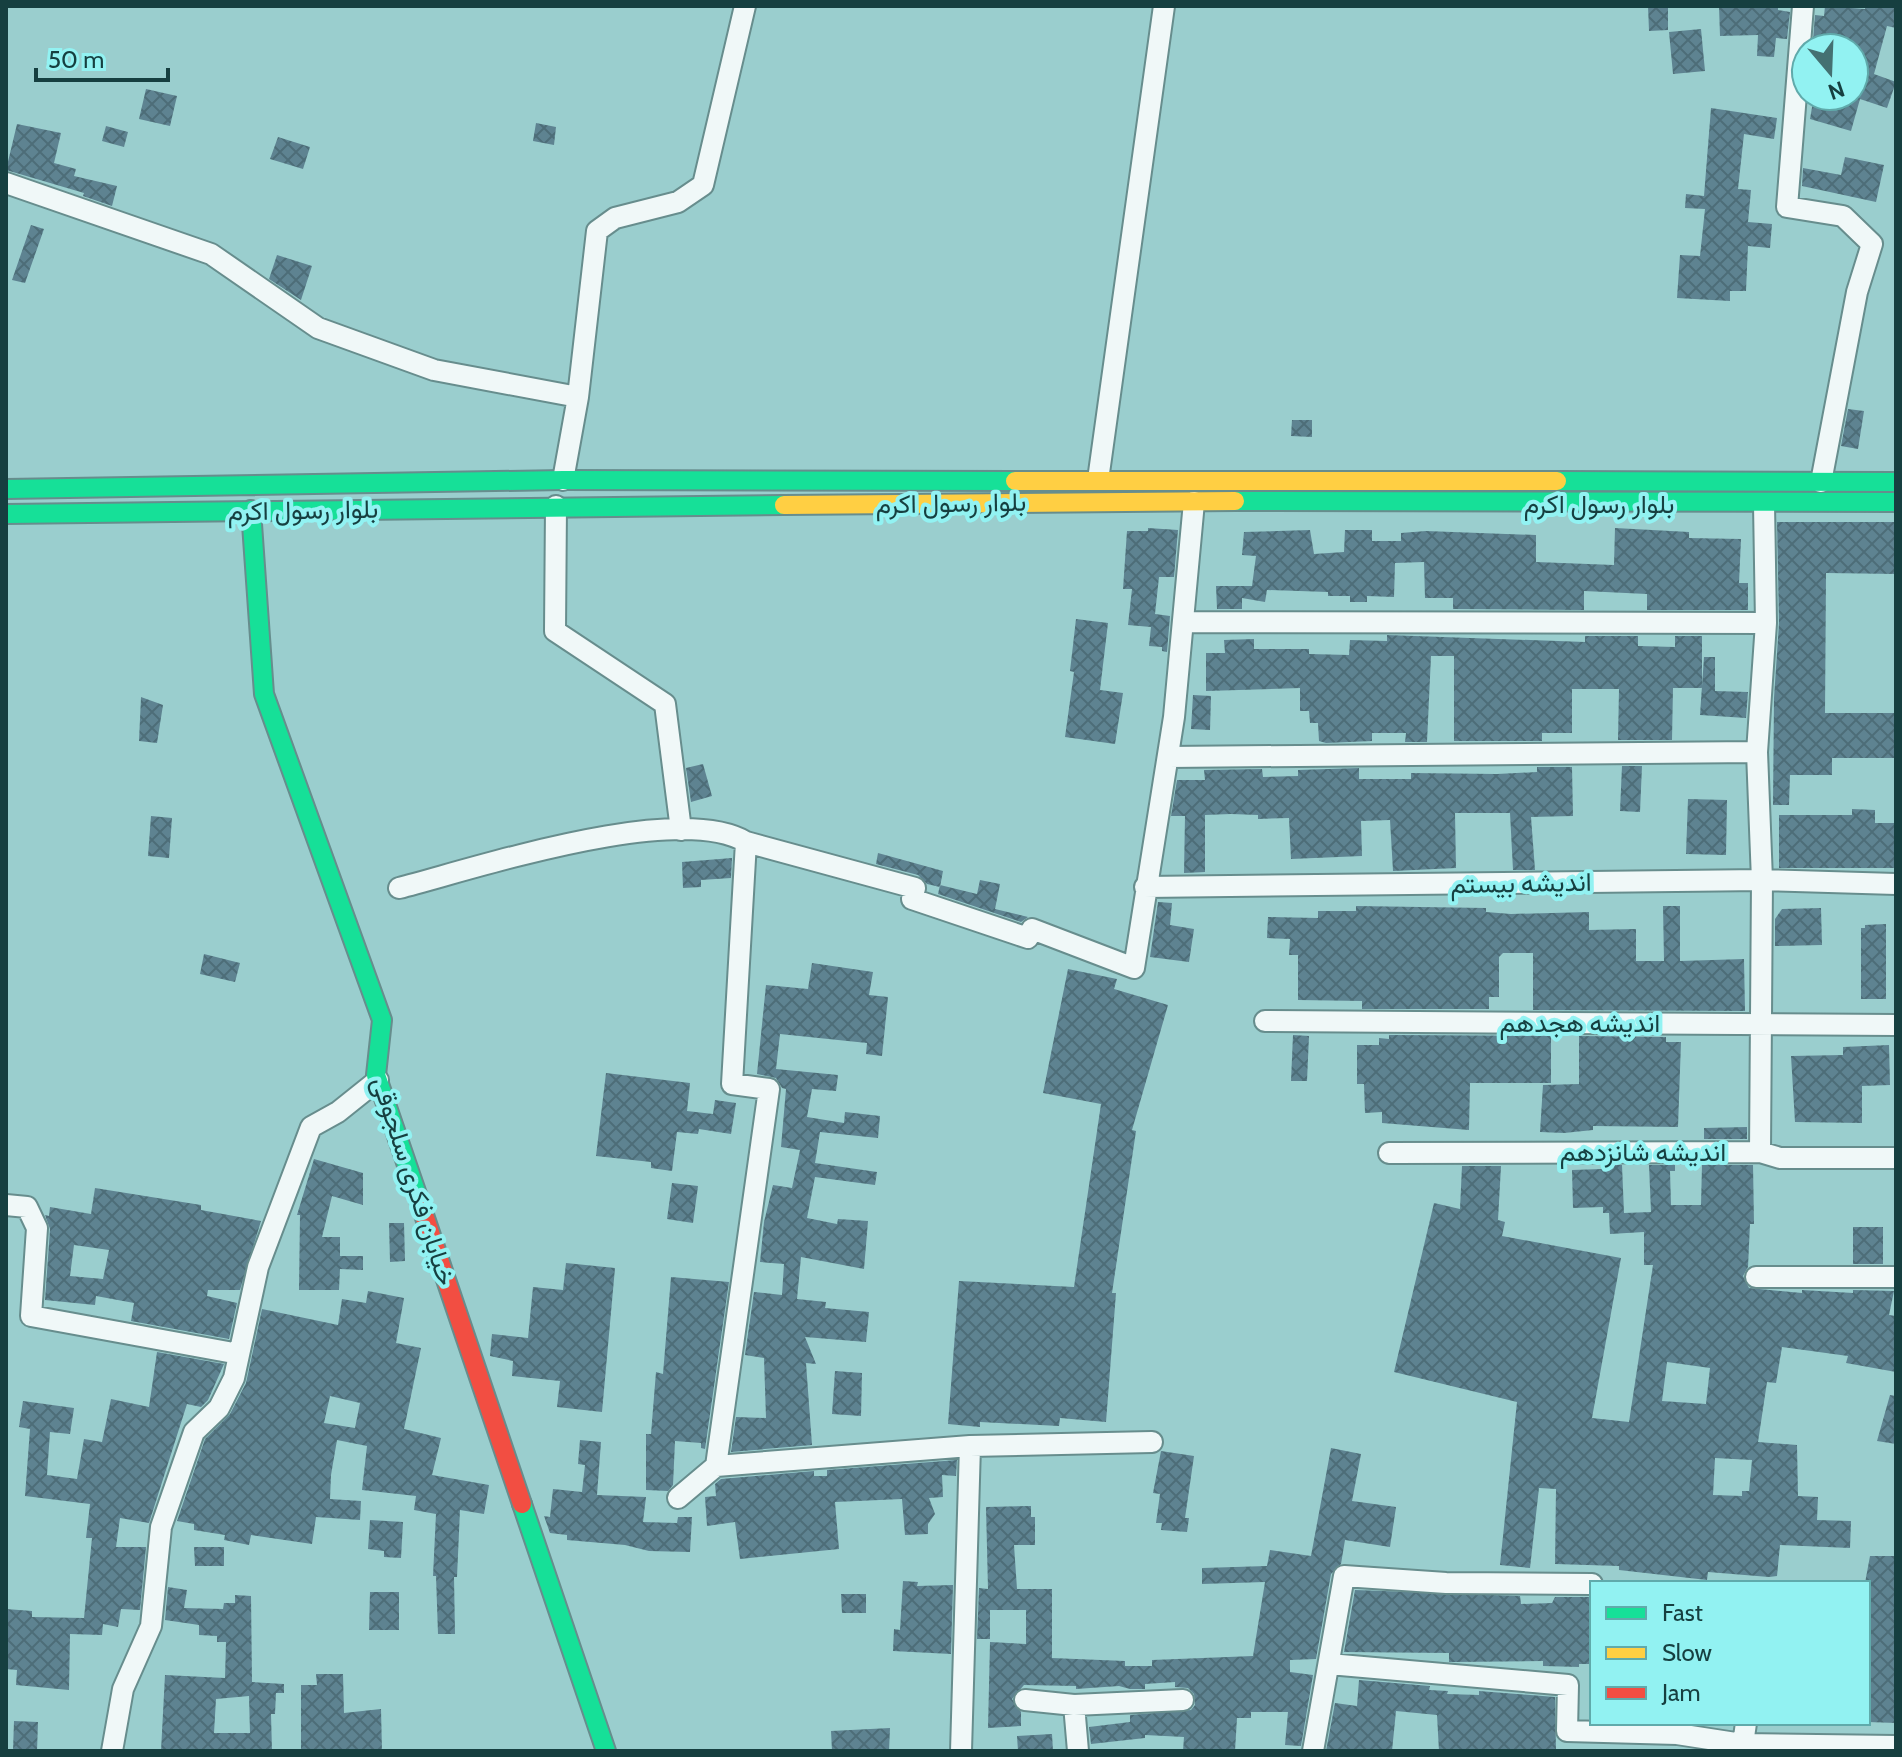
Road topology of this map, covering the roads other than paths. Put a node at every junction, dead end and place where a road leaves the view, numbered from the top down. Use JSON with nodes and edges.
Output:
{"nodes":[{"id":1,"x":745,"y":6,"type":"edge"},
{"id":2,"x":1164,"y":6,"type":"edge"},
{"id":3,"x":1803,"y":6,"type":"edge"},
{"id":4,"x":6,"y":183,"type":"edge"},
{"id":5,"x":578,"y":397,"type":"junction"},
{"id":6,"x":563,"y":480,"type":"junction"},
{"id":7,"x":1098,"y":480,"type":"junction"},
{"id":8,"x":1821,"y":482,"type":"junction"},
{"id":9,"x":1896,"y":482,"type":"edge"},
{"id":10,"x":6,"y":489,"type":"edge"},
{"id":11,"x":1194,"y":502,"type":"junction"},
{"id":12,"x":1896,"y":502,"type":"edge"},
{"id":13,"x":1764,"y":504,"type":"junction"},
{"id":14,"x":556,"y":506,"type":"junction"},
{"id":15,"x":251,"y":510,"type":"junction"},
{"id":16,"x":6,"y":514,"type":"edge"},
{"id":17,"x":1184,"y":622,"type":"junction"},
{"id":18,"x":1766,"y":623,"type":"junction"},
{"id":19,"x":1757,"y":752,"type":"junction"},
{"id":20,"x":1168,"y":757,"type":"junction"},
{"id":21,"x":681,"y":830,"type":"junction"},
{"id":22,"x":746,"y":842,"type":"junction"},
{"id":23,"x":1762,"y":880,"type":"junction"},
{"id":24,"x":1896,"y":884,"type":"edge"},
{"id":25,"x":1145,"y":887,"type":"junction"},
{"id":26,"x":399,"y":888,"type":"dead end"},
{"id":27,"x":1265,"y":1021,"type":"dead end"},
{"id":28,"x":1759,"y":1024,"type":"junction"},
{"id":29,"x":1896,"y":1025,"type":"edge"},
{"id":30,"x":378,"y":1080,"type":"junction"},
{"id":31,"x":1760,"y":1152,"type":"junction"},
{"id":32,"x":1389,"y":1153,"type":"dead end"},
{"id":33,"x":1896,"y":1158,"type":"edge"},
{"id":34,"x":6,"y":1205,"type":"edge"},
{"id":35,"x":1756,"y":1277,"type":"dead end"},
{"id":36,"x":1896,"y":1277,"type":"edge"},
{"id":37,"x":239,"y":1354,"type":"junction"},
{"id":38,"x":1152,"y":1442,"type":"dead end"},
{"id":39,"x":970,"y":1446,"type":"junction"},
{"id":40,"x":716,"y":1466,"type":"junction"},
{"id":41,"x":678,"y":1498,"type":"dead end"},
{"id":42,"x":1590,"y":1584,"type":"edge"},
{"id":43,"x":1329,"y":1664,"type":"junction"},
{"id":44,"x":1025,"y":1700,"type":"dead end"},
{"id":45,"x":1183,"y":1700,"type":"dead end"},
{"id":46,"x":1074,"y":1705,"type":"junction"},
{"id":47,"x":1746,"y":1725,"type":"edge"},
{"id":48,"x":1896,"y":1746,"type":"edge"},
{"id":49,"x":1742,"y":1748,"type":"edge"},
{"id":50,"x":112,"y":1751,"type":"edge"},
{"id":51,"x":606,"y":1751,"type":"edge"},
{"id":52,"x":961,"y":1751,"type":"edge"},
{"id":53,"x":1078,"y":1751,"type":"edge"},
{"id":54,"x":1313,"y":1751,"type":"edge"}],
"edges":[{"from":1,"to":5,"type":"street"},
{"from":2,"to":7,"type":"street"},
{"from":3,"to":8,"type":"street"},
{"from":4,"to":5,"type":"street"},
{"from":5,"to":6,"type":"street"},
{"from":6,"to":7,"type":"main road","name":"بلوار رسول اکرم"},
{"from":6,"to":10,"type":"main road","name":"بلوار رسول اکرم"},
{"from":7,"to":8,"type":"main road","name":"بلوار رسول اکرم"},
{"from":8,"to":9,"type":"main road","name":"بلوار رسول اکرم"},
{"from":11,"to":13,"type":"main road","name":"بلوار رسول اکرم"},
{"from":11,"to":14,"type":"main road","name":"بلوار رسول اکرم"},
{"from":11,"to":17,"type":"street"},
{"from":12,"to":13,"type":"main road","name":"بلوار رسول اکرم"},
{"from":13,"to":18,"type":"street"},
{"from":14,"to":15,"type":"main road","name":"بلوار رسول اکرم"},
{"from":14,"to":21,"type":"street"},
{"from":15,"to":16,"type":"main road","name":"بلوار رسول اکرم"},
{"from":15,"to":30,"type":"main road","name":"خیابان فکری سلجوقی"},
{"from":17,"to":18,"type":"street"},
{"from":17,"to":20,"type":"street"},
{"from":18,"to":19,"type":"street"},
{"from":19,"to":20,"type":"street"},
{"from":19,"to":23,"type":"street"},
{"from":20,"to":25,"type":"street"},
{"from":21,"to":22,"type":"street"},
{"from":21,"to":26,"type":"street"},
{"from":22,"to":25,"type":"street"},
{"from":22,"to":40,"type":"street"},
{"from":23,"to":24,"type":"street","name":"اندیشه بیستم"},
{"from":23,"to":25,"type":"street","name":"اندیشه بیستم"},
{"from":23,"to":28,"type":"street"},
{"from":27,"to":28,"type":"street","name":"اندیشه هجدهم"},
{"from":28,"to":29,"type":"street","name":"اندیشه هجدهم"},
{"from":28,"to":31,"type":"street"},
{"from":30,"to":37,"type":"street"},
{"from":30,"to":51,"type":"main road","name":"خیابان فکری سلجوقی"},
{"from":31,"to":32,"type":"street","name":"اندیشه شانزدهم"},
{"from":31,"to":33,"type":"street","name":"اندیشه شانزدهم"},
{"from":34,"to":37,"type":"street"},
{"from":35,"to":36,"type":"street"},
{"from":37,"to":50,"type":"street"},
{"from":38,"to":39,"type":"street"},
{"from":39,"to":40,"type":"street"},
{"from":39,"to":52,"type":"street"},
{"from":40,"to":41,"type":"street"},
{"from":42,"to":43,"type":"street"},
{"from":43,"to":49,"type":"street"},
{"from":43,"to":54,"type":"street"},
{"from":44,"to":46,"type":"street"},
{"from":45,"to":46,"type":"street"},
{"from":46,"to":53,"type":"street"},
{"from":47,"to":49,"type":"street"},
{"from":48,"to":49,"type":"street"}]}
